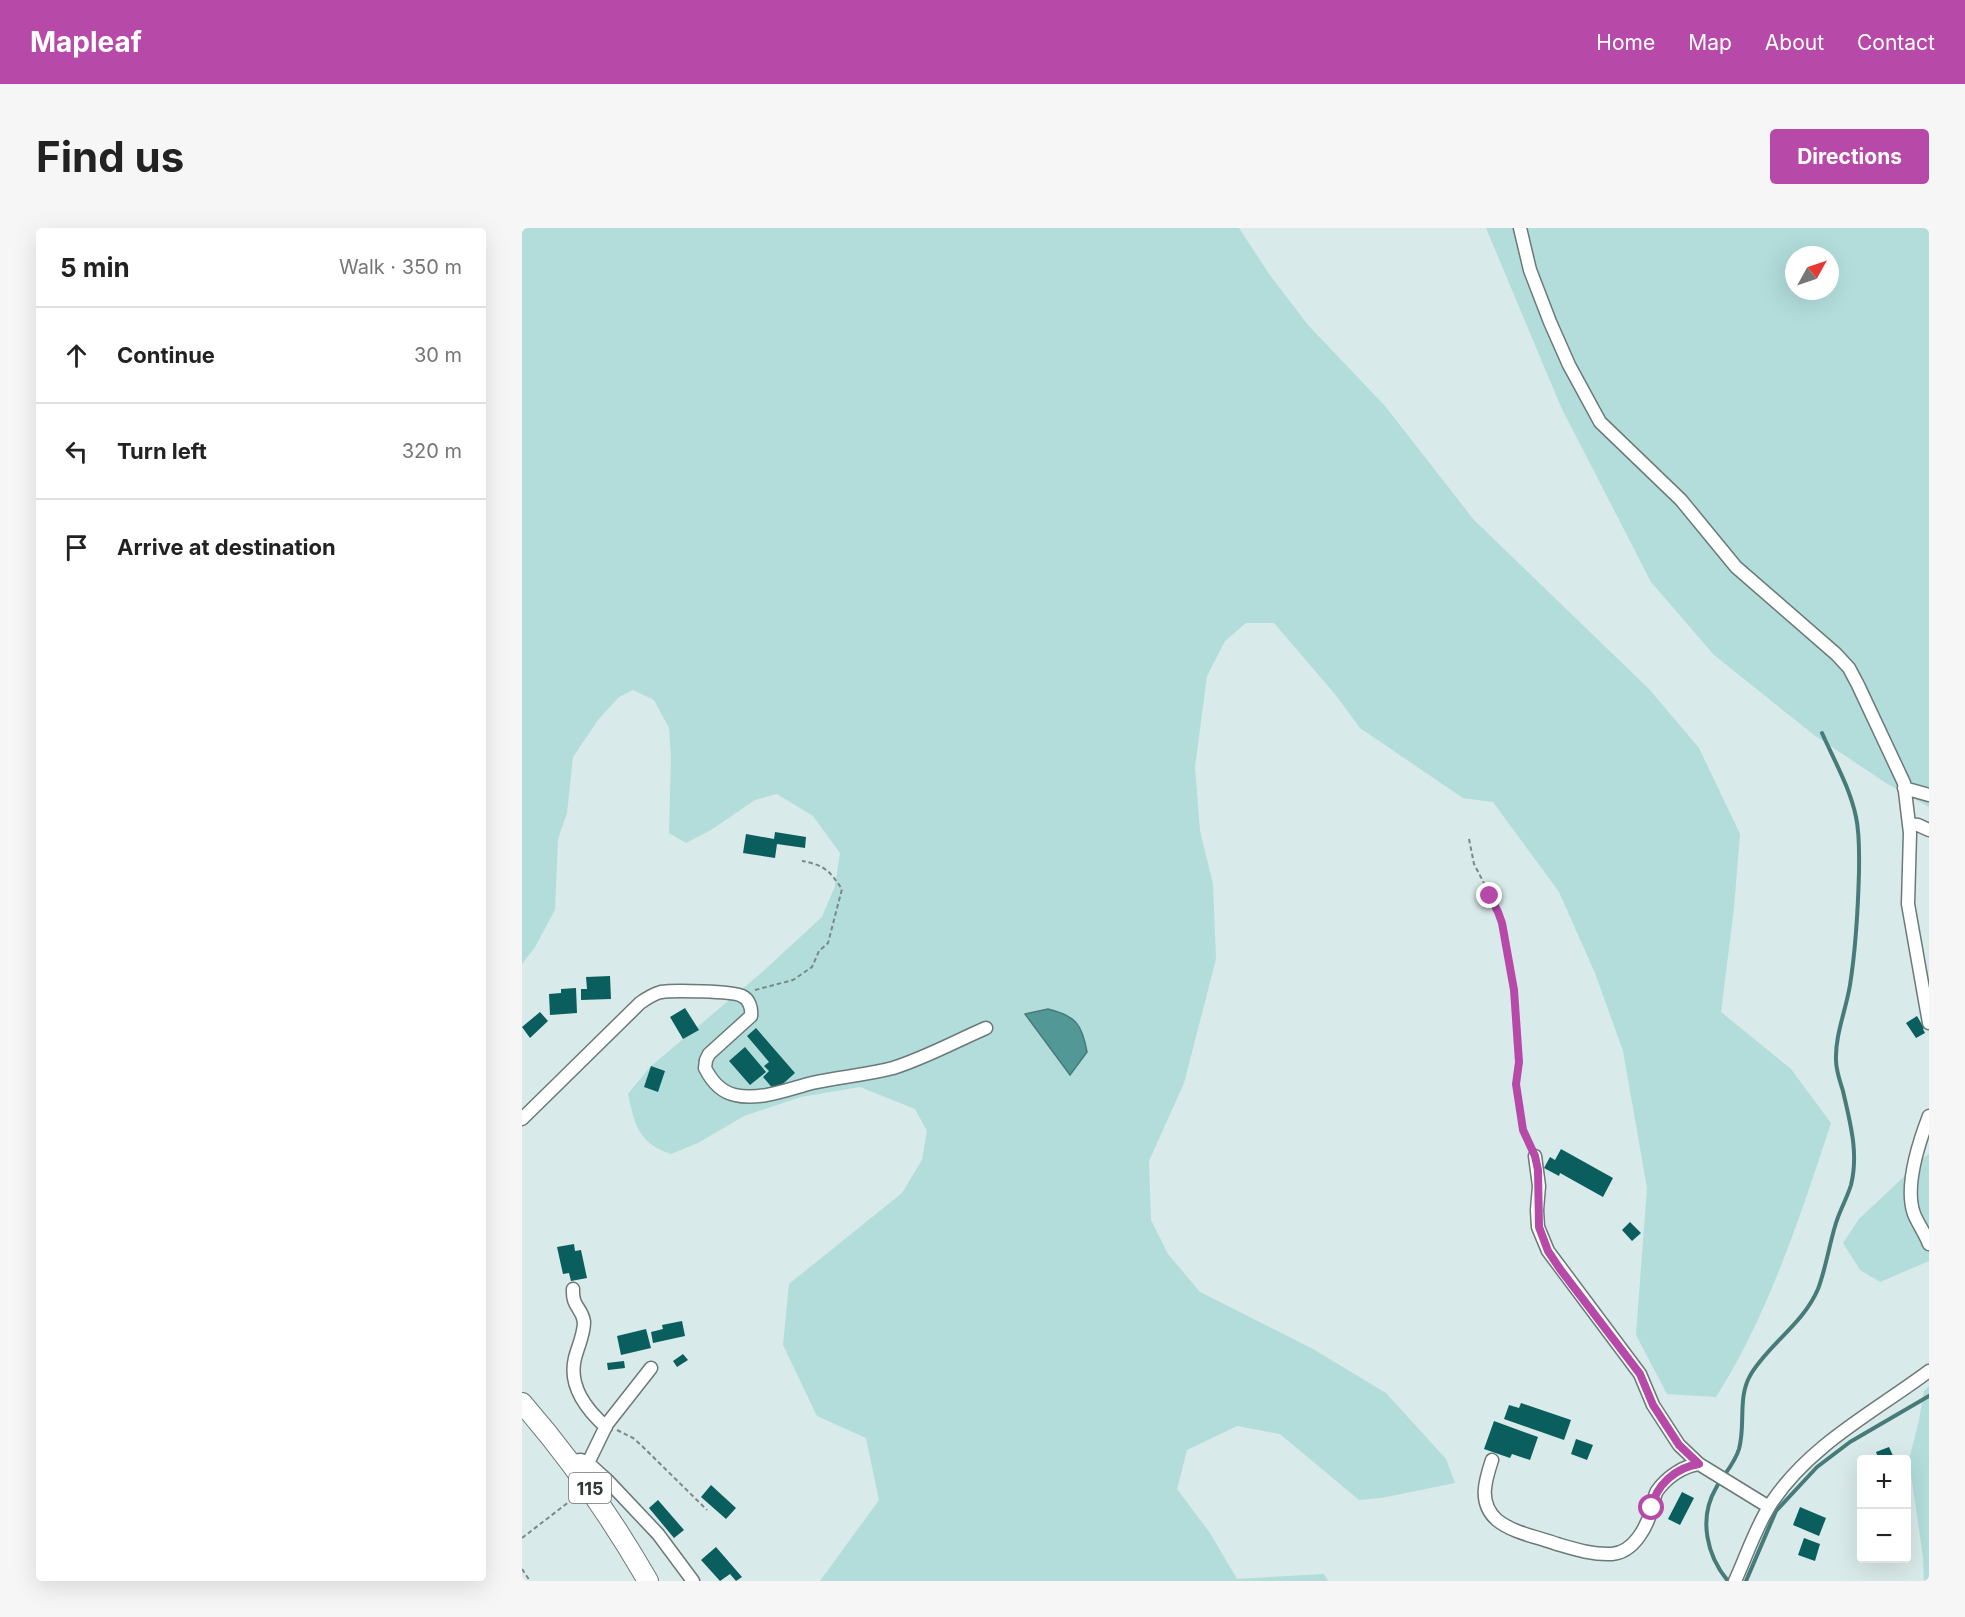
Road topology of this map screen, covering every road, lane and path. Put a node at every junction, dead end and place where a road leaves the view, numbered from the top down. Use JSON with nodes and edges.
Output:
{"nodes":[{"id":1,"x":1520,"y":228,"type":"edge"},
{"id":2,"x":1904,"y":788,"type":"junction"},
{"id":3,"x":1929,"y":795,"type":"edge"},
{"id":4,"x":1909,"y":824,"type":"junction"},
{"id":5,"x":1929,"y":830,"type":"edge"},
{"id":6,"x":1468,"y":839,"type":"dead end"},
{"id":7,"x":802,"y":861,"type":"dead end"},
{"id":8,"x":741,"y":995,"type":"junction"},
{"id":9,"x":1929,"y":1023,"type":"edge"},
{"id":10,"x":986,"y":1028,"type":"dead end"},
{"id":11,"x":1929,"y":1116,"type":"edge"},
{"id":12,"x":522,"y":1119,"type":"edge"},
{"id":13,"x":1535,"y":1156,"type":"joint"},
{"id":14,"x":1929,"y":1244,"type":"edge"},
{"id":15,"x":573,"y":1289,"type":"dead end"},
{"id":16,"x":651,"y":1368,"type":"dead end"},
{"id":17,"x":1929,"y":1371,"type":"edge"},
{"id":18,"x":522,"y":1402,"type":"edge"},
{"id":19,"x":606,"y":1427,"type":"junction"},
{"id":20,"x":1492,"y":1460,"type":"dead end"},
{"id":21,"x":579,"y":1462,"type":"junction"},
{"id":22,"x":1699,"y":1464,"type":"junction"},
{"id":23,"x":589,"y":1486,"type":"junction"},
{"id":24,"x":1769,"y":1507,"type":"junction"},
{"id":25,"x":707,"y":1510,"type":"dead end"},
{"id":26,"x":522,"y":1538,"type":"edge"},
{"id":27,"x":522,"y":1569,"type":"edge"},
{"id":28,"x":530,"y":1581,"type":"edge"},
{"id":29,"x":648,"y":1581,"type":"edge"},
{"id":30,"x":693,"y":1581,"type":"edge"},
{"id":31,"x":1735,"y":1581,"type":"edge"}],
"edges":[{"from":1,"to":2,"type":"street"},
{"from":2,"to":3,"type":"street"},
{"from":2,"to":4,"type":"street"},
{"from":4,"to":5,"type":"street"},
{"from":4,"to":9,"type":"street"},
{"from":6,"to":13,"type":"path"},
{"from":7,"to":8,"type":"path"},
{"from":8,"to":10,"type":"street"},
{"from":8,"to":12,"type":"street"},
{"from":11,"to":14,"type":"street"},
{"from":13,"to":22,"type":"street"},
{"from":15,"to":19,"type":"street"},
{"from":16,"to":19,"type":"street"},
{"from":17,"to":24,"type":"street"},
{"from":18,"to":21,"type":"highway","number":"115"},
{"from":19,"to":21,"type":"street"},
{"from":19,"to":25,"type":"path"},
{"from":20,"to":22,"type":"street"},
{"from":21,"to":23,"type":"highway","number":"115"},
{"from":21,"to":30,"type":"street"},
{"from":22,"to":24,"type":"street"},
{"from":23,"to":26,"type":"path"},
{"from":23,"to":29,"type":"highway","number":"115"},
{"from":24,"to":31,"type":"street"},
{"from":27,"to":28,"type":"path"}]}
